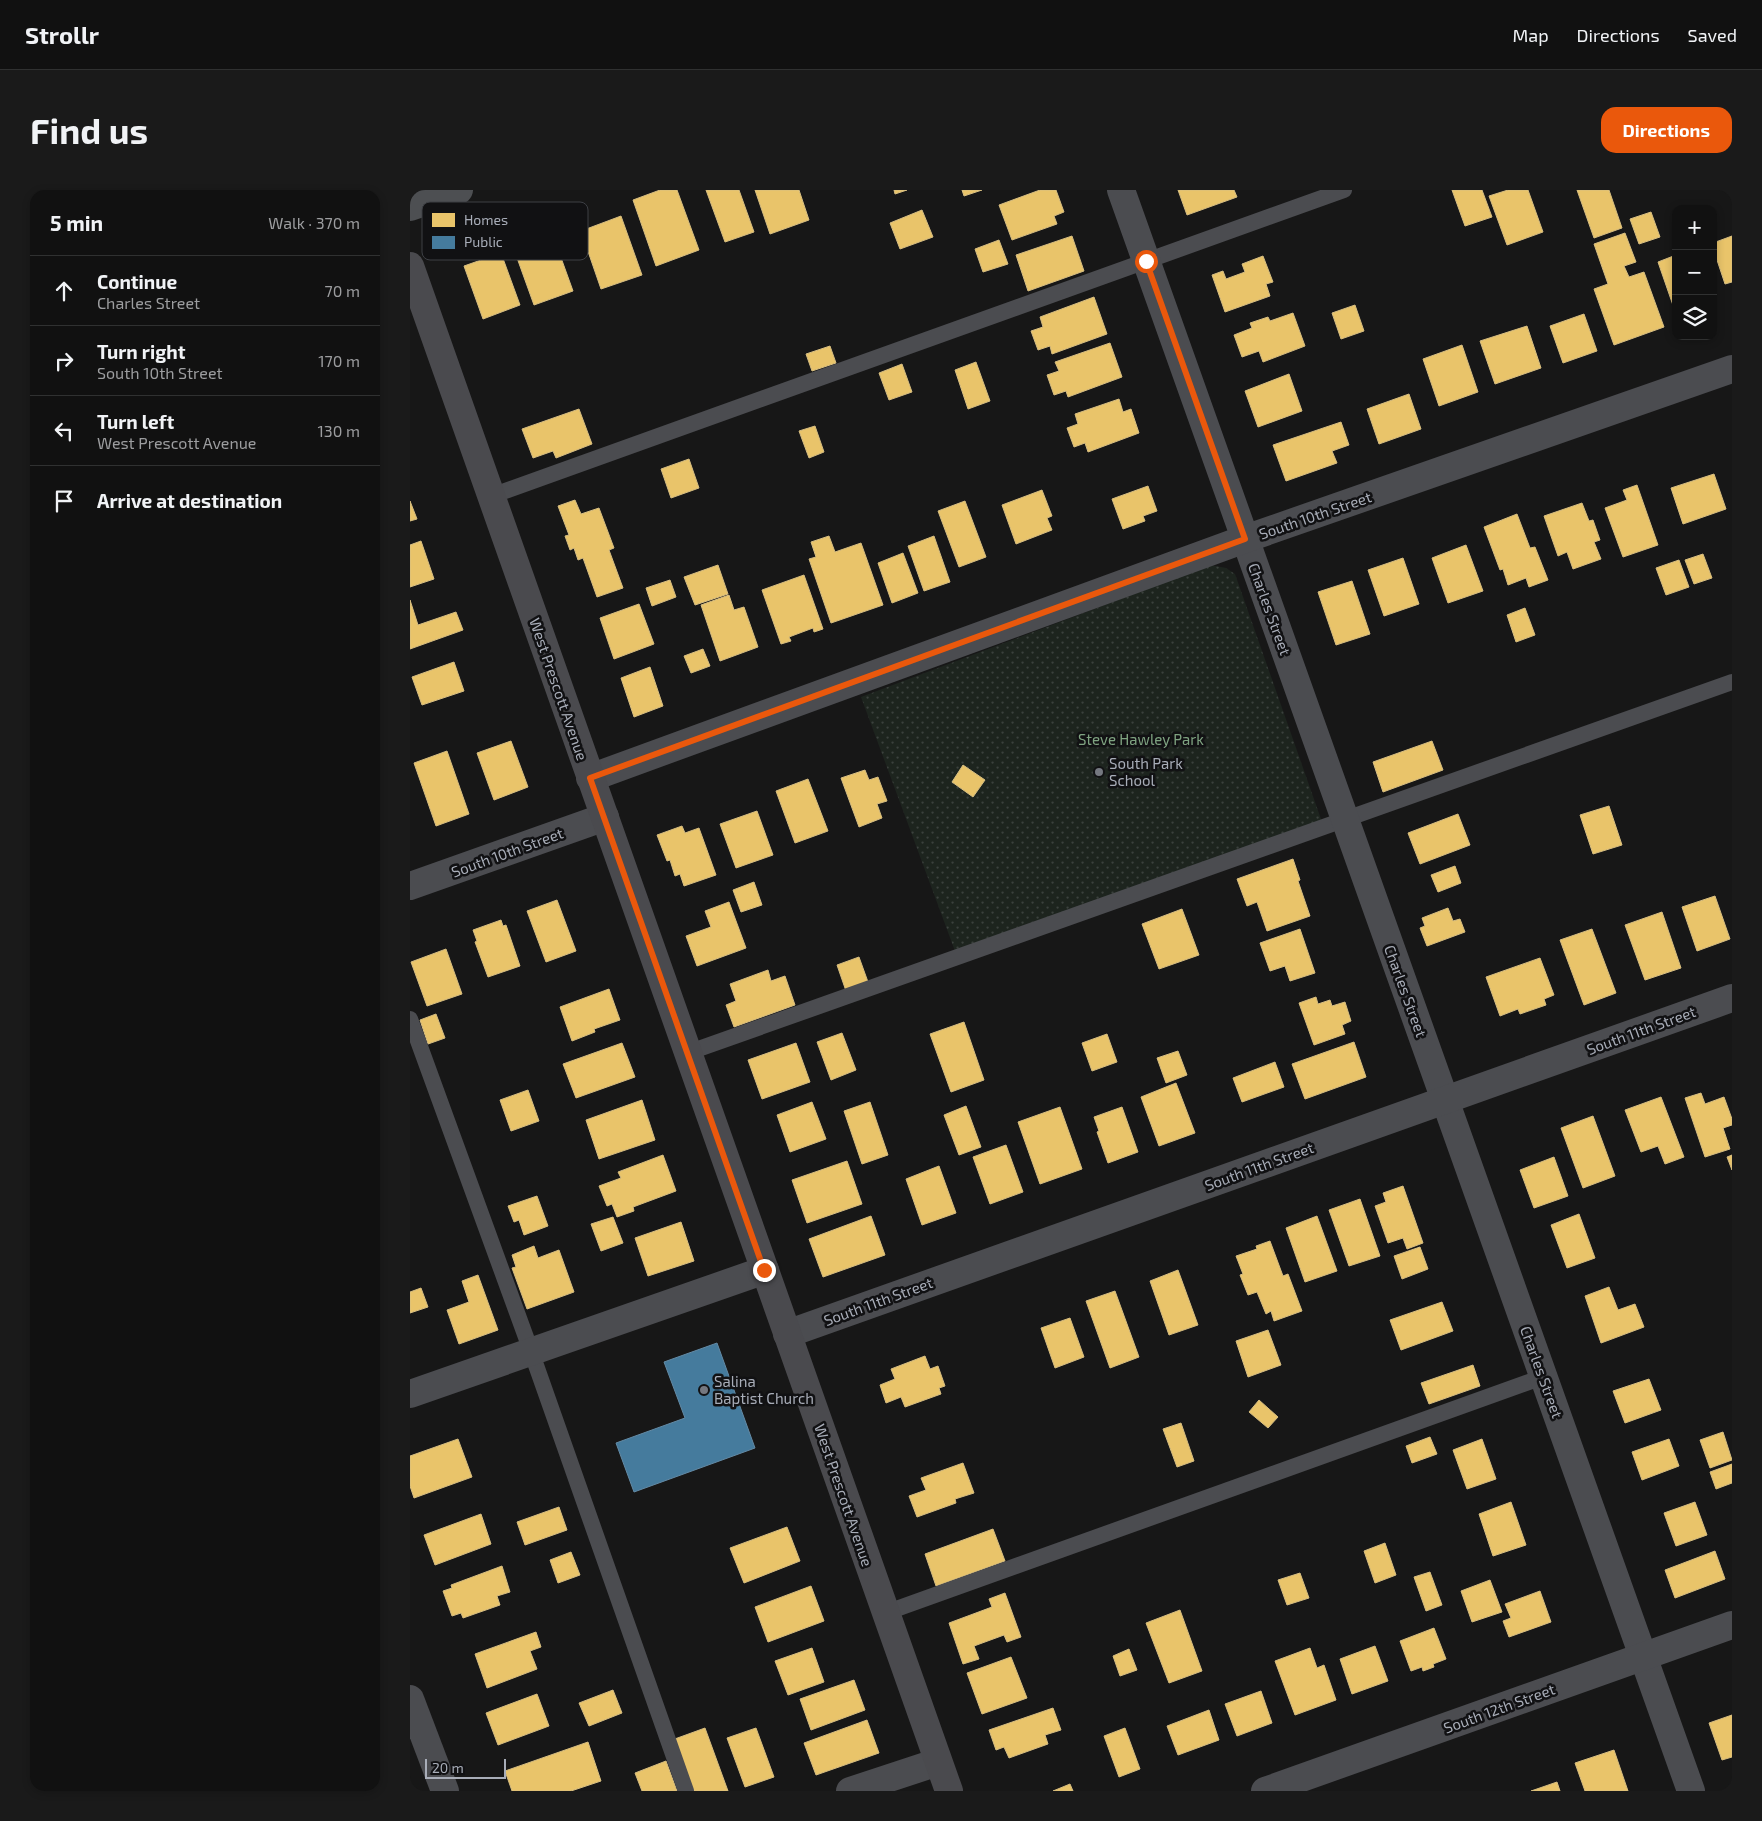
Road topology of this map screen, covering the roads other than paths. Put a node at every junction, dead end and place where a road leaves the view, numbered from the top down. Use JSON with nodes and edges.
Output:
{"nodes":[{"id":1,"x":459,"y":190,"type":"edge"},
{"id":2,"x":1121,"y":190,"type":"edge"},
{"id":3,"x":1344,"y":190,"type":"edge"},
{"id":4,"x":424,"y":202,"type":"edge"},
{"id":5,"x":422,"y":203,"type":"edge"},
{"id":6,"x":410,"y":207,"type":"edge"},
{"id":7,"x":1146,"y":261,"type":"junction"},
{"id":8,"x":410,"y":266,"type":"edge"},
{"id":9,"x":1732,"y":369,"type":"edge"},
{"id":10,"x":491,"y":496,"type":"junction"},
{"id":11,"x":1245,"y":539,"type":"junction"},
{"id":12,"x":1732,"y":682,"type":"edge"},
{"id":13,"x":590,"y":778,"type":"junction"},
{"id":14,"x":604,"y":817,"type":"junction"},
{"id":15,"x":1345,"y":820,"type":"junction"},
{"id":16,"x":410,"y":886,"type":"edge"},
{"id":17,"x":1732,"y":998,"type":"edge"},
{"id":18,"x":410,"y":1018,"type":"edge"},
{"id":19,"x":688,"y":1053,"type":"junction"},
{"id":20,"x":1444,"y":1100,"type":"junction"},
{"id":21,"x":764,"y":1270,"type":"junction"},
{"id":22,"x":787,"y":1334,"type":"junction"},
{"id":23,"x":531,"y":1352,"type":"junction"},
{"id":24,"x":1544,"y":1377,"type":"junction"},
{"id":25,"x":410,"y":1394,"type":"edge"},
{"id":26,"x":885,"y":1612,"type":"junction"},
{"id":27,"x":1732,"y":1625,"type":"edge"},
{"id":28,"x":1643,"y":1657,"type":"junction"},
{"id":29,"x":410,"y":1699,"type":"edge"},
{"id":30,"x":938,"y":1762,"type":"junction"},
{"id":31,"x":445,"y":1791,"type":"edge"},
{"id":32,"x":686,"y":1791,"type":"edge"},
{"id":33,"x":850,"y":1791,"type":"edge"},
{"id":34,"x":949,"y":1791,"type":"edge"},
{"id":35,"x":1265,"y":1791,"type":"edge"},
{"id":36,"x":1690,"y":1791,"type":"edge"}],
"edges":[{"from":1,"to":4,"type":"main road"},
{"from":2,"to":7,"type":"street","name":"Charles Street"},
{"from":3,"to":7,"type":"lane"},
{"from":5,"to":6,"type":"main road"},
{"from":7,"to":10,"type":"lane"},
{"from":7,"to":11,"type":"street","name":"Charles Street"},
{"from":8,"to":10,"type":"street","name":"West Prescott Avenue"},
{"from":9,"to":11,"type":"street","name":"South 10th Street"},
{"from":10,"to":13,"type":"street","name":"West Prescott Avenue"},
{"from":11,"to":13,"type":"street","name":"South 10th Street"},
{"from":11,"to":15,"type":"street","name":"Charles Street"},
{"from":12,"to":15,"type":"lane"},
{"from":13,"to":14,"type":"street","name":"West Prescott Avenue"},
{"from":14,"to":16,"type":"street","name":"South 10th Street"},
{"from":14,"to":19,"type":"street","name":"West Prescott Avenue"},
{"from":15,"to":19,"type":"lane"},
{"from":15,"to":20,"type":"street","name":"Charles Street"},
{"from":17,"to":20,"type":"street","name":"South 11th Street"},
{"from":18,"to":23,"type":"lane"},
{"from":19,"to":21,"type":"street","name":"West Prescott Avenue"},
{"from":20,"to":22,"type":"street","name":"South 11th Street"},
{"from":20,"to":24,"type":"street","name":"Charles Street"},
{"from":21,"to":22,"type":"street","name":"West Prescott Avenue"},
{"from":21,"to":23,"type":"street"},
{"from":22,"to":26,"type":"street","name":"West Prescott Avenue"},
{"from":23,"to":25,"type":"street"},
{"from":23,"to":32,"type":"lane"},
{"from":24,"to":26,"type":"lane"},
{"from":24,"to":28,"type":"street","name":"Charles Street"},
{"from":26,"to":30,"type":"street","name":"West Prescott Avenue"},
{"from":27,"to":28,"type":"street","name":"South 12th Street"},
{"from":28,"to":35,"type":"street","name":"South 12th Street"},
{"from":28,"to":36,"type":"street","name":"Charles Street"},
{"from":29,"to":31,"type":"street"},
{"from":30,"to":33,"type":"street"},
{"from":30,"to":34,"type":"street","name":"West Prescott Avenue"}]}
